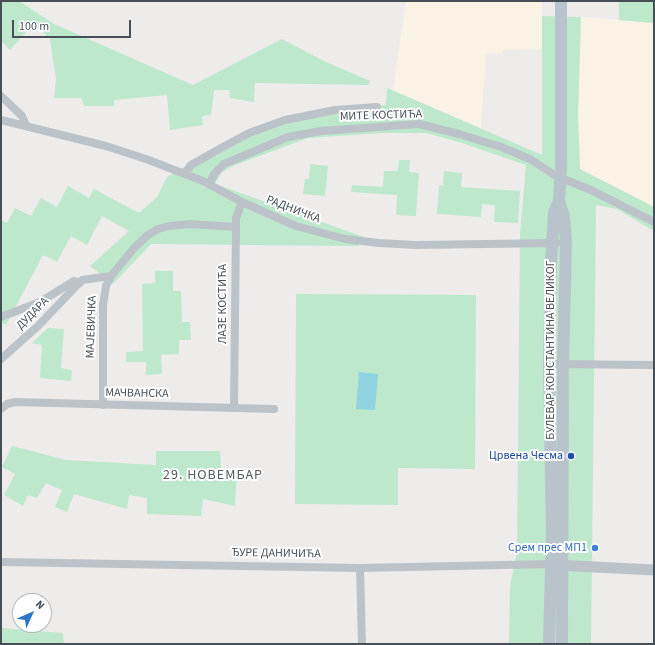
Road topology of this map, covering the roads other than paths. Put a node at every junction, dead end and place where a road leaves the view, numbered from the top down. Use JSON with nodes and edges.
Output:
{"nodes":[{"id":1,"x":561,"y":1,"type":"edge"},
{"id":2,"x":1,"y":96,"type":"edge"},
{"id":3,"x":377,"y":107,"type":"dead end"},
{"id":4,"x":1,"y":120,"type":"edge"},
{"id":5,"x":26,"y":125,"type":"junction"},
{"id":6,"x":186,"y":173,"type":"junction"},
{"id":7,"x":560,"y":177,"type":"junction"},
{"id":8,"x":209,"y":184,"type":"junction"},
{"id":9,"x":559,"y":201,"type":"junction"},
{"id":10,"x":242,"y":202,"type":"junction"},
{"id":11,"x":654,"y":222,"type":"edge"},
{"id":12,"x":236,"y":228,"type":"junction"},
{"id":13,"x":551,"y":243,"type":"junction"},
{"id":14,"x":566,"y":243,"type":"junction"},
{"id":15,"x":111,"y":276,"type":"junction"},
{"id":16,"x":80,"y":283,"type":"junction"},
{"id":17,"x":1,"y":317,"type":"edge"},
{"id":18,"x":1,"y":359,"type":"edge"},
{"id":19,"x":549,"y":364,"type":"junction"},
{"id":20,"x":563,"y":364,"type":"junction"},
{"id":21,"x":654,"y":364,"type":"edge"},
{"id":22,"x":103,"y":405,"type":"junction"},
{"id":23,"x":234,"y":406,"type":"junction"},
{"id":24,"x":1,"y":409,"type":"edge"},
{"id":25,"x":274,"y":409,"type":"dead end"},
{"id":26,"x":1,"y":562,"type":"edge"},
{"id":27,"x":557,"y":565,"type":"junction"},
{"id":28,"x":360,"y":568,"type":"junction"},
{"id":29,"x":654,"y":570,"type":"edge"},
{"id":30,"x":362,"y":644,"type":"edge"},
{"id":31,"x":549,"y":644,"type":"edge"},
{"id":32,"x":562,"y":644,"type":"edge"}],
"edges":[{"from":1,"to":7,"type":"main road","name":"БУЛЕВАР КОНСТАНТИНА ВЕЛИКОГ"},
{"from":2,"to":5,"type":"street"},
{"from":3,"to":6,"type":"street"},
{"from":4,"to":5,"type":"street","name":"РАДНИЧКА"},
{"from":5,"to":6,"type":"street","name":"РАДНИЧКА"},
{"from":6,"to":8,"type":"street","name":"РАДНИЧКА"},
{"from":7,"to":8,"type":"street","name":"МИТЕ КОСТИЋА"},
{"from":7,"to":9,"type":"main road","name":"БУЛЕВАР КОНСТАНТИНА ВЕЛИКОГ"},
{"from":7,"to":11,"type":"street","name":"МИТЕ КОСТИЋА"},
{"from":8,"to":10,"type":"street","name":"РАДНИЧКА"},
{"from":9,"to":13,"type":"main road","name":"БУЛЕВАР КОНСТАНТИНА ВЕЛИКОГ"},
{"from":9,"to":14,"type":"main road","name":"БУЛЕВАР КОНСТАНТИНА ВЕЛИКОГ"},
{"from":10,"to":12,"type":"street","name":"ЛАЗЕ КОСТИЋА"},
{"from":10,"to":13,"type":"street","name":"РАДНИЧКА"},
{"from":12,"to":15,"type":"street","name":"МАЈЕВИЧКА"},
{"from":12,"to":23,"type":"street","name":"ЛАЗЕ КОСТИЋА"},
{"from":13,"to":14,"type":"street","name":"РАДНИЧКА"},
{"from":13,"to":19,"type":"main road","name":"БУЛЕВАР КОНСТАНТИНА ВЕЛИКОГ"},
{"from":14,"to":20,"type":"main road","name":"БУЛЕВАР КОНСТАНТИНА ВЕЛИКОГ"},
{"from":15,"to":16,"type":"street","name":"ДУДАРА"},
{"from":15,"to":22,"type":"street","name":"МАЈЕВИЧКА"},
{"from":16,"to":17,"type":"street","name":"ДУДАРА"},
{"from":16,"to":18,"type":"street","name":"ДУДАРА"},
{"from":19,"to":20,"type":"street"},
{"from":19,"to":27,"type":"main road","name":"БУЛЕВАР КОНСТАНТИНА ВЕЛИКОГ"},
{"from":20,"to":21,"type":"street"},
{"from":20,"to":27,"type":"main road","name":"БУЛЕВАР КОНСТАНТИНА ВЕЛИКОГ"},
{"from":22,"to":23,"type":"street","name":"МАЧВАНСКА"},
{"from":22,"to":24,"type":"street","name":"МАЧВАНСКА"},
{"from":23,"to":25,"type":"street","name":"МАЧВАНСКА"},
{"from":26,"to":28,"type":"street","name":"ЂУРЕ ДАНИЧИЋА"},
{"from":27,"to":28,"type":"street","name":"ЂУРЕ ДАНИЧИЋА"},
{"from":27,"to":29,"type":"street"},
{"from":27,"to":31,"type":"main road","name":"БУЛЕВАР КОНСТАНТИНА ВЕЛИКОГ"},
{"from":27,"to":32,"type":"main road","name":"БУЛЕВАР КОНСТАНТИНА ВЕЛИКОГ"},
{"from":28,"to":30,"type":"street"}]}
